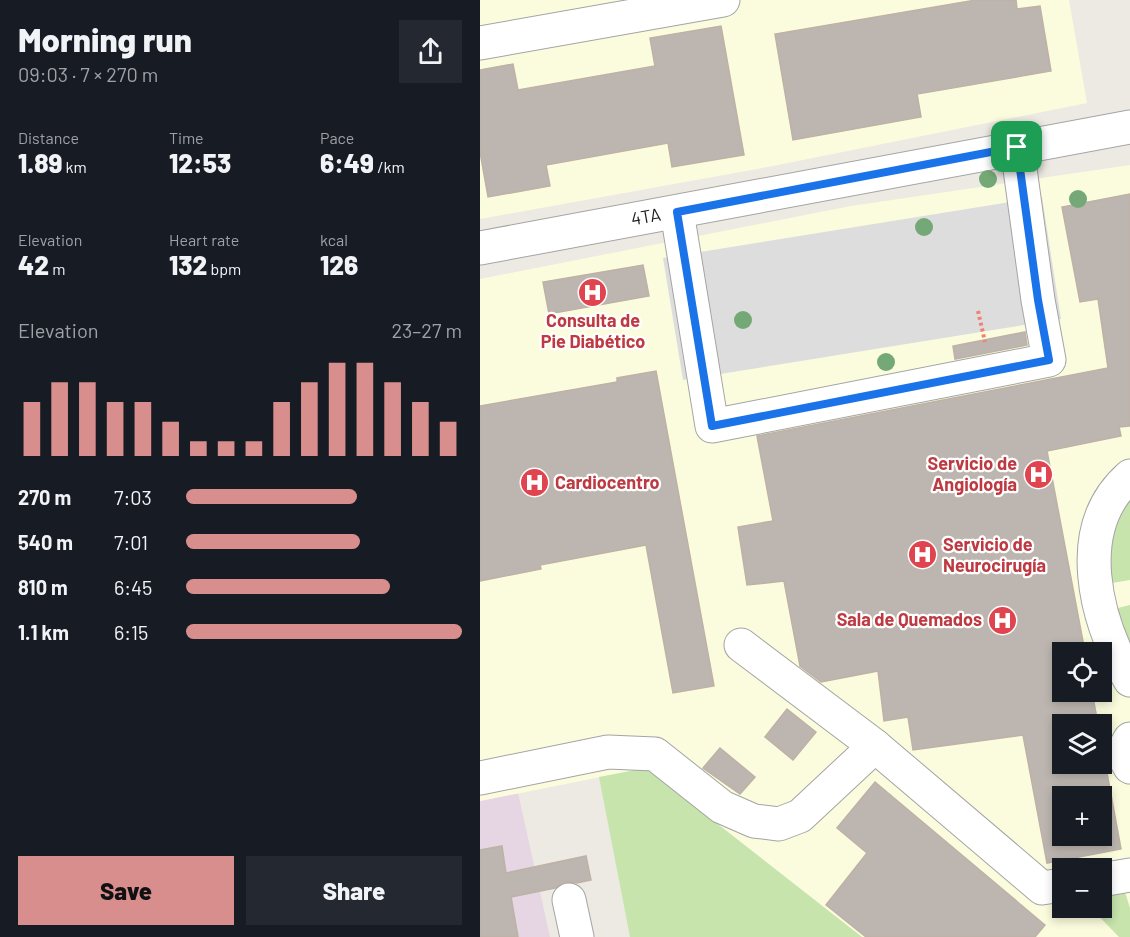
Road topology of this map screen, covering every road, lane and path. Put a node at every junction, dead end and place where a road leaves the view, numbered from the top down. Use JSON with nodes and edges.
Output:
{"nodes":[{"id":1,"x":723,"y":0,"type":"edge"},
{"id":2,"x":480,"y":43,"type":"edge"},
{"id":3,"x":1130,"y":128,"type":"edge"},
{"id":4,"x":1017,"y":147,"type":"junction"},
{"id":5,"x":677,"y":212,"type":"junction"},
{"id":6,"x":480,"y":248,"type":"edge"},
{"id":7,"x":1130,"y":476,"type":"edge"},
{"id":8,"x":741,"y":645,"type":"dead end"},
{"id":9,"x":1130,"y":680,"type":"edge"},
{"id":10,"x":1130,"y":739,"type":"edge"},
{"id":11,"x":874,"y":746,"type":"junction"},
{"id":12,"x":1130,"y":767,"type":"edge"},
{"id":13,"x":480,"y":778,"type":"edge"},
{"id":14,"x":1130,"y":875,"type":"edge"},
{"id":15,"x":1112,"y":878,"type":"edge"},
{"id":16,"x":1052,"y":886,"type":"edge"},
{"id":17,"x":568,"y":900,"type":"dead end"},
{"id":18,"x":577,"y":937,"type":"edge"}],
"edges":[{"from":1,"to":2,"type":"street"},
{"from":3,"to":4,"type":"street","name":"4TA"},
{"from":4,"to":5,"type":"street","name":"4TA"},
{"from":4,"to":5,"type":"street"},
{"from":5,"to":6,"type":"street","name":"4TA"},
{"from":7,"to":9,"type":"street"},
{"from":8,"to":11,"type":"street"},
{"from":10,"to":12,"type":"street"},
{"from":11,"to":13,"type":"street"},
{"from":11,"to":16,"type":"street"},
{"from":14,"to":15,"type":"street"},
{"from":17,"to":18,"type":"street"}]}
